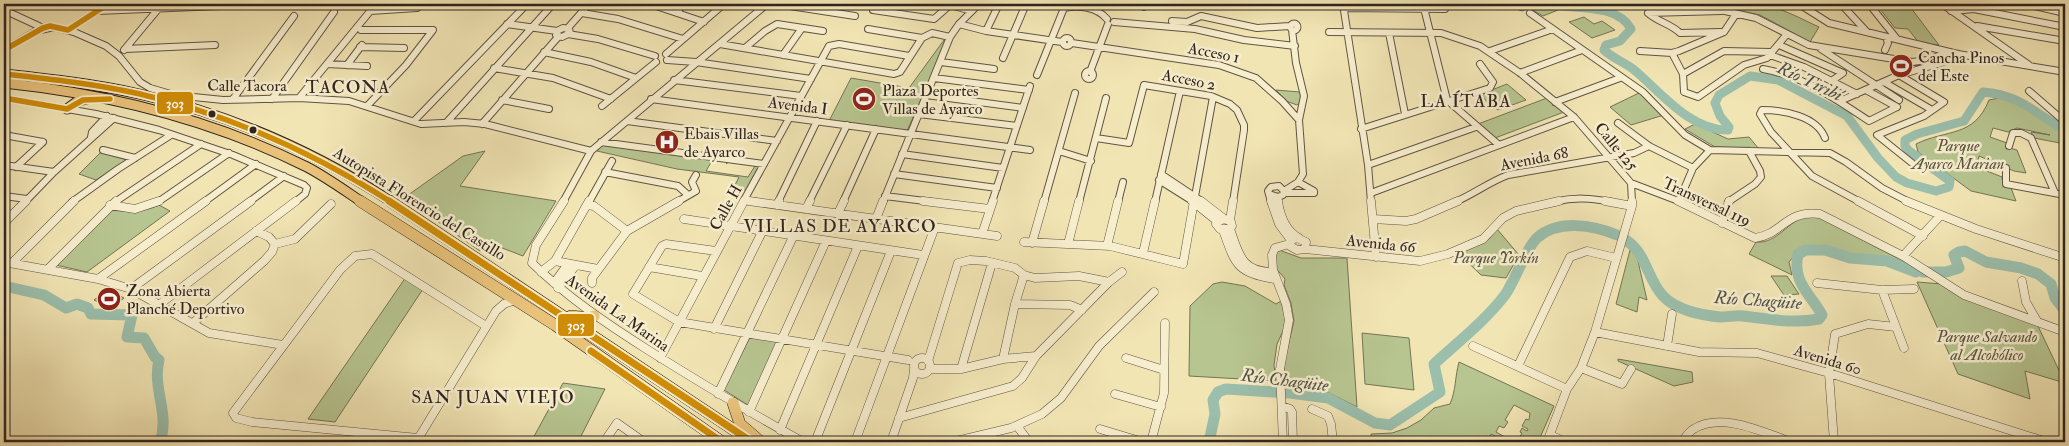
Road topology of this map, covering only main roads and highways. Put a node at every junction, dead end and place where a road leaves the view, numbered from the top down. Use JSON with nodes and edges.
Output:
{"nodes":[{"id":1,"x":4,"y":74,"type":"edge"},
{"id":2,"x":4,"y":83,"type":"edge"},
{"id":3,"x":47,"y":88,"type":"junction"},
{"id":4,"x":111,"y":100,"type":"junction"},
{"id":5,"x":565,"y":314,"type":"junction"},
{"id":6,"x":594,"y":316,"type":"road end"},
{"id":7,"x":733,"y":403,"type":"road end"},
{"id":8,"x":722,"y":442,"type":"edge"},
{"id":9,"x":752,"y":442,"type":"edge"},
{"id":10,"x":761,"y":442,"type":"edge"}],
"edges":[{"from":1,"to":5,"type":"highway","name":"Autopista Florencio del Castillo"},
{"from":2,"to":3,"type":"highway","name":"Autopista Florencio del Castillo"},
{"from":3,"to":4,"type":"highway","name":"Autopista Florencio del Castillo"},
{"from":3,"to":4,"type":"highway"},
{"from":4,"to":8,"type":"highway","name":"Autopista Florencio del Castillo"},
{"from":5,"to":6,"type":"highway"},
{"from":5,"to":9,"type":"highway","name":"Autopista Florencio del Castillo"},
{"from":7,"to":10,"type":"highway"}]}
